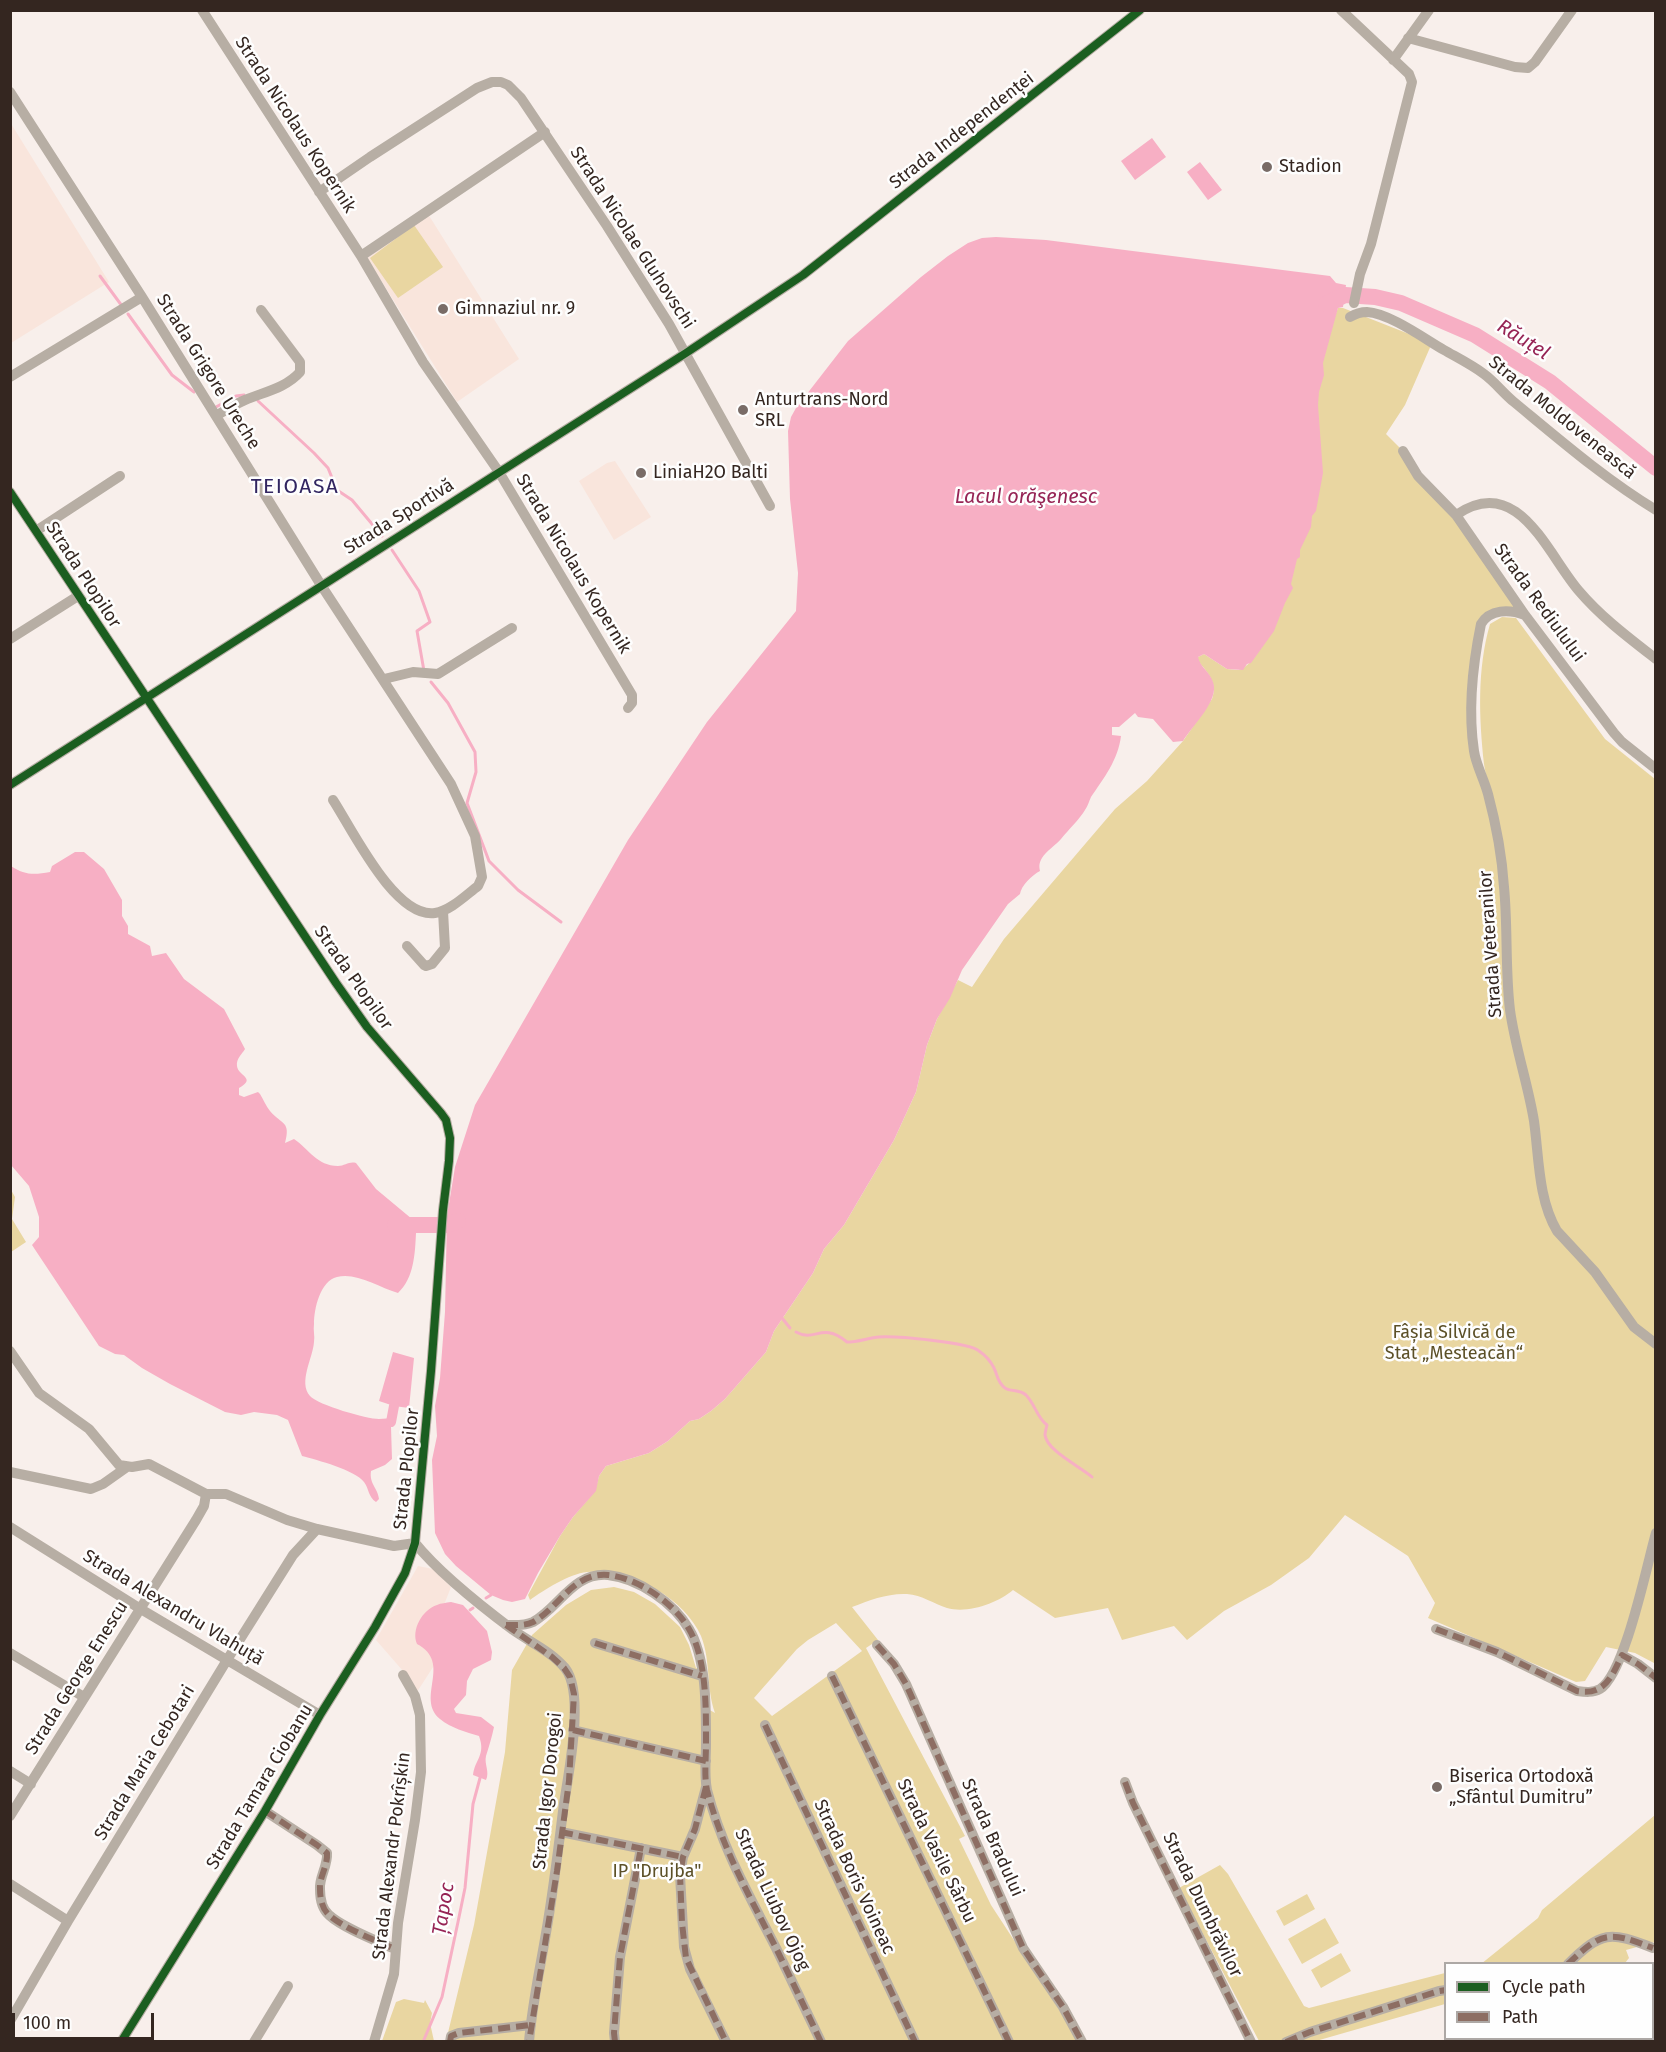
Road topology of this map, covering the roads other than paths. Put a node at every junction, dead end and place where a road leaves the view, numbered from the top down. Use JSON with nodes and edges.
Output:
{"nodes":[{"id":1,"x":202,"y":10,"type":"edge"},
{"id":2,"x":1140,"y":10,"type":"edge"},
{"id":3,"x":1341,"y":10,"type":"edge"},
{"id":4,"x":1429,"y":10,"type":"edge"},
{"id":5,"x":1572,"y":10,"type":"edge"},
{"id":6,"x":1408,"y":38,"type":"junction"},
{"id":7,"x":1393,"y":60,"type":"junction"},
{"id":8,"x":10,"y":92,"type":"edge"},
{"id":9,"x":544,"y":132,"type":"junction"},
{"id":10,"x":319,"y":192,"type":"junction"},
{"id":11,"x":361,"y":256,"type":"junction"},
{"id":12,"x":803,"y":275,"type":"joint"},
{"id":13,"x":142,"y":297,"type":"junction"},
{"id":14,"x":1354,"y":303,"type":"dead end"},
{"id":15,"x":261,"y":310,"type":"dead end"},
{"id":16,"x":1350,"y":318,"type":"dead end"},
{"id":17,"x":686,"y":353,"type":"junction"},
{"id":18,"x":10,"y":377,"type":"edge"},
{"id":19,"x":216,"y":416,"type":"junction"},
{"id":20,"x":1403,"y":451,"type":"dead end"},
{"id":21,"x":499,"y":472,"type":"junction"},
{"id":22,"x":120,"y":476,"type":"dead end"},
{"id":23,"x":10,"y":492,"type":"edge"},
{"id":24,"x":770,"y":506,"type":"dead end"},
{"id":25,"x":1656,"y":510,"type":"edge"},
{"id":26,"x":1456,"y":515,"type":"junction"},
{"id":27,"x":36,"y":531,"type":"junction"},
{"id":28,"x":321,"y":585,"type":"junction"},
{"id":29,"x":78,"y":596,"type":"junction"},
{"id":30,"x":1525,"y":615,"type":"junction"},
{"id":31,"x":512,"y":628,"type":"dead end"},
{"id":32,"x":10,"y":639,"type":"edge"},
{"id":33,"x":1656,"y":659,"type":"edge"},
{"id":34,"x":384,"y":679,"type":"junction"},
{"id":35,"x":146,"y":697,"type":"junction"},
{"id":36,"x":628,"y":708,"type":"dead end"},
{"id":37,"x":1656,"y":769,"type":"edge"},
{"id":38,"x":10,"y":785,"type":"edge"},
{"id":39,"x":333,"y":800,"type":"dead end"},
{"id":40,"x":443,"y":911,"type":"junction"},
{"id":41,"x":407,"y":946,"type":"dead end"},
{"id":42,"x":1656,"y":1344,"type":"edge"},
{"id":43,"x":10,"y":1351,"type":"edge"},
{"id":44,"x":127,"y":1467,"type":"junction"},
{"id":45,"x":10,"y":1472,"type":"edge"},
{"id":46,"x":206,"y":1494,"type":"junction"},
{"id":47,"x":10,"y":1527,"type":"edge"},
{"id":48,"x":317,"y":1529,"type":"junction"},
{"id":49,"x":1656,"y":1533,"type":"edge"},
{"id":50,"x":415,"y":1543,"type":"junction"},
{"id":51,"x":140,"y":1608,"type":"junction"},
{"id":52,"x":506,"y":1625,"type":"junction"},
{"id":53,"x":1436,"y":1629,"type":"dead end"},
{"id":54,"x":595,"y":1643,"type":"dead end"},
{"id":55,"x":877,"y":1646,"type":"dead end"},
{"id":56,"x":10,"y":1653,"type":"edge"},
{"id":57,"x":1622,"y":1655,"type":"junction"},
{"id":58,"x":227,"y":1660,"type":"junction"},
{"id":59,"x":403,"y":1676,"type":"dead end"},
{"id":60,"x":702,"y":1676,"type":"junction"},
{"id":61,"x":832,"y":1676,"type":"dead end"},
{"id":62,"x":1656,"y":1678,"type":"edge"},
{"id":63,"x":84,"y":1697,"type":"junction"},
{"id":64,"x":320,"y":1715,"type":"junction"},
{"id":65,"x":765,"y":1725,"type":"dead end"},
{"id":66,"x":573,"y":1730,"type":"junction"},
{"id":67,"x":706,"y":1761,"type":"junction"},
{"id":68,"x":10,"y":1771,"type":"edge"},
{"id":69,"x":1125,"y":1782,"type":"dead end"},
{"id":70,"x":31,"y":1784,"type":"junction"},
{"id":71,"x":706,"y":1787,"type":"junction"},
{"id":72,"x":265,"y":1811,"type":"junction"},
{"id":73,"x":10,"y":1816,"type":"edge"},
{"id":74,"x":561,"y":1832,"type":"junction"},
{"id":75,"x":641,"y":1848,"type":"junction"},
{"id":76,"x":683,"y":1857,"type":"junction"},
{"id":77,"x":10,"y":1884,"type":"edge"},
{"id":78,"x":68,"y":1921,"type":"junction"},
{"id":79,"x":1653,"y":1947,"type":"dead end"},
{"id":80,"x":395,"y":1949,"type":"junction"},
{"id":81,"x":1570,"y":1962,"type":"edge"},
{"id":82,"x":288,"y":1986,"type":"dead end"},
{"id":83,"x":1444,"y":1990,"type":"edge"},
{"id":84,"x":10,"y":2021,"type":"edge"},
{"id":85,"x":531,"y":2025,"type":"junction"},
{"id":86,"x":121,"y":2042,"type":"edge"},
{"id":87,"x":254,"y":2042,"type":"edge"},
{"id":88,"x":374,"y":2042,"type":"edge"},
{"id":89,"x":450,"y":2042,"type":"edge"},
{"id":90,"x":529,"y":2042,"type":"edge"},
{"id":91,"x":615,"y":2042,"type":"edge"},
{"id":92,"x":726,"y":2042,"type":"edge"},
{"id":93,"x":822,"y":2042,"type":"edge"},
{"id":94,"x":915,"y":2042,"type":"edge"},
{"id":95,"x":1009,"y":2042,"type":"edge"},
{"id":96,"x":1082,"y":2042,"type":"edge"},
{"id":97,"x":1251,"y":2042,"type":"edge"},
{"id":98,"x":1286,"y":2042,"type":"edge"}],
"edges":[{"from":1,"to":10,"type":"street","name":"Strada Nicolaus Kopernik"},
{"from":2,"to":12,"type":"street","name":"Strada Independenței"},
{"from":3,"to":7,"type":"street"},
{"from":4,"to":6,"type":"street"},
{"from":5,"to":6,"type":"street"},
{"from":6,"to":7,"type":"street"},
{"from":7,"to":14,"type":"street"},
{"from":8,"to":13,"type":"street","name":"Strada Grigore Ureche"},
{"from":9,"to":10,"type":"street","name":"Strada Nicolae Gluhovschi"},
{"from":9,"to":11,"type":"street"},
{"from":9,"to":17,"type":"street","name":"Strada Nicolae Gluhovschi"},
{"from":10,"to":11,"type":"street","name":"Strada Nicolaus Kopernik"},
{"from":11,"to":21,"type":"street","name":"Strada Nicolaus Kopernik"},
{"from":12,"to":17,"type":"street","name":"Strada Sportivă"},
{"from":13,"to":18,"type":"street"},
{"from":13,"to":19,"type":"street","name":"Strada Grigore Ureche"},
{"from":15,"to":19,"type":"street"},
{"from":16,"to":25,"type":"street","name":"Strada Moldovenească"},
{"from":17,"to":21,"type":"street","name":"Strada Sportivă"},
{"from":17,"to":24,"type":"street","name":"Strada Nicolae Gluhovschi"},
{"from":19,"to":28,"type":"street","name":"Strada Grigore Ureche"},
{"from":20,"to":26,"type":"street","name":"Strada Rediulului"},
{"from":21,"to":28,"type":"street","name":"Strada Sportivă"},
{"from":21,"to":36,"type":"street","name":"Strada Nicolaus Kopernik"},
{"from":22,"to":27,"type":"street"},
{"from":23,"to":27,"type":"street","name":"Strada Plopilor"},
{"from":26,"to":30,"type":"street","name":"Strada Rediulului"},
{"from":26,"to":33,"type":"street"},
{"from":27,"to":29,"type":"street","name":"Strada Plopilor"},
{"from":28,"to":34,"type":"street","name":"Strada Grigore Ureche"},
{"from":28,"to":35,"type":"street","name":"Strada Sportivă"},
{"from":29,"to":32,"type":"street"},
{"from":29,"to":35,"type":"street","name":"Strada Plopilor"},
{"from":30,"to":37,"type":"street","name":"Strada Rediulului"},
{"from":30,"to":42,"type":"street","name":"Strada Veteranilor"},
{"from":31,"to":34,"type":"street"},
{"from":34,"to":40,"type":"street","name":"Strada Grigore Ureche"},
{"from":35,"to":38,"type":"street","name":"Strada Sportivă"},
{"from":35,"to":50,"type":"street","name":"Strada Plopilor"},
{"from":39,"to":40,"type":"street"},
{"from":40,"to":41,"type":"street"},
{"from":43,"to":44,"type":"street"},
{"from":44,"to":45,"type":"street"},
{"from":44,"to":46,"type":"street"},
{"from":46,"to":48,"type":"street"},
{"from":46,"to":51,"type":"street","name":"Strada George Enescu"},
{"from":47,"to":51,"type":"street","name":"Strada Аlexandru Vlahuță"},
{"from":48,"to":50,"type":"street"},
{"from":48,"to":58,"type":"street","name":"Strada Maria Cebotari"},
{"from":49,"to":57,"type":"street"},
{"from":50,"to":52,"type":"street","name":"Strada Igor Dorogoi"},
{"from":50,"to":64,"type":"street","name":"Strada Tamara Ciobanu"},
{"from":51,"to":58,"type":"street","name":"Strada Аlexandru Vlahuță"},
{"from":51,"to":63,"type":"street","name":"Strada George Enescu"},
{"from":52,"to":60,"type":"street","name":"Strada Liubov Ojog"},
{"from":52,"to":66,"type":"street","name":"Strada Igor Dorogoi"},
{"from":53,"to":57,"type":"street"},
{"from":54,"to":60,"type":"street"},
{"from":55,"to":96,"type":"street","name":"Strada Bradului"},
{"from":56,"to":63,"type":"street"},
{"from":57,"to":62,"type":"street"},
{"from":58,"to":64,"type":"street","name":"Strada Аlexandru Vlahuță"},
{"from":58,"to":78,"type":"street","name":"Strada Maria Cebotari"},
{"from":59,"to":80,"type":"street","name":"Strada Alexandr Pokrîșkin"},
{"from":60,"to":67,"type":"street","name":"Strada Liubov Ojog"},
{"from":61,"to":95,"type":"street","name":"Strada Vasile Sârbu"},
{"from":63,"to":70,"type":"street","name":"Strada George Enescu"},
{"from":64,"to":72,"type":"street","name":"Strada Tamara Ciobanu"},
{"from":65,"to":94,"type":"street","name":"Strada Boris Voineac"},
{"from":66,"to":67,"type":"street"},
{"from":66,"to":74,"type":"street","name":"Strada Igor Dorogoi"},
{"from":67,"to":71,"type":"street","name":"Strada Liubov Ojog"},
{"from":68,"to":70,"type":"street"},
{"from":69,"to":97,"type":"street","name":"Strada Dumbrăvilor"},
{"from":70,"to":73,"type":"street","name":"Strada George Enescu"},
{"from":71,"to":76,"type":"street"},
{"from":71,"to":93,"type":"street","name":"Strada Liubov Ojog"},
{"from":72,"to":80,"type":"street","name":"Strada Tamara Ciobanu"},
{"from":72,"to":86,"type":"street","name":"Strada Tamara Ciobanu"},
{"from":74,"to":75,"type":"street"},
{"from":74,"to":85,"type":"street","name":"Strada Igor Dorogoi"},
{"from":75,"to":76,"type":"street"},
{"from":75,"to":91,"type":"street"},
{"from":76,"to":92,"type":"street"},
{"from":77,"to":78,"type":"street"},
{"from":78,"to":84,"type":"street","name":"Strada Maria Cebotari"},
{"from":79,"to":81,"type":"street"},
{"from":80,"to":88,"type":"street","name":"Strada Alexandr Pokrîșkin"},
{"from":82,"to":87,"type":"street"},
{"from":83,"to":98,"type":"street"},
{"from":85,"to":89,"type":"street"},
{"from":85,"to":90,"type":"street","name":"Strada Igor Dorogoi"}]}
